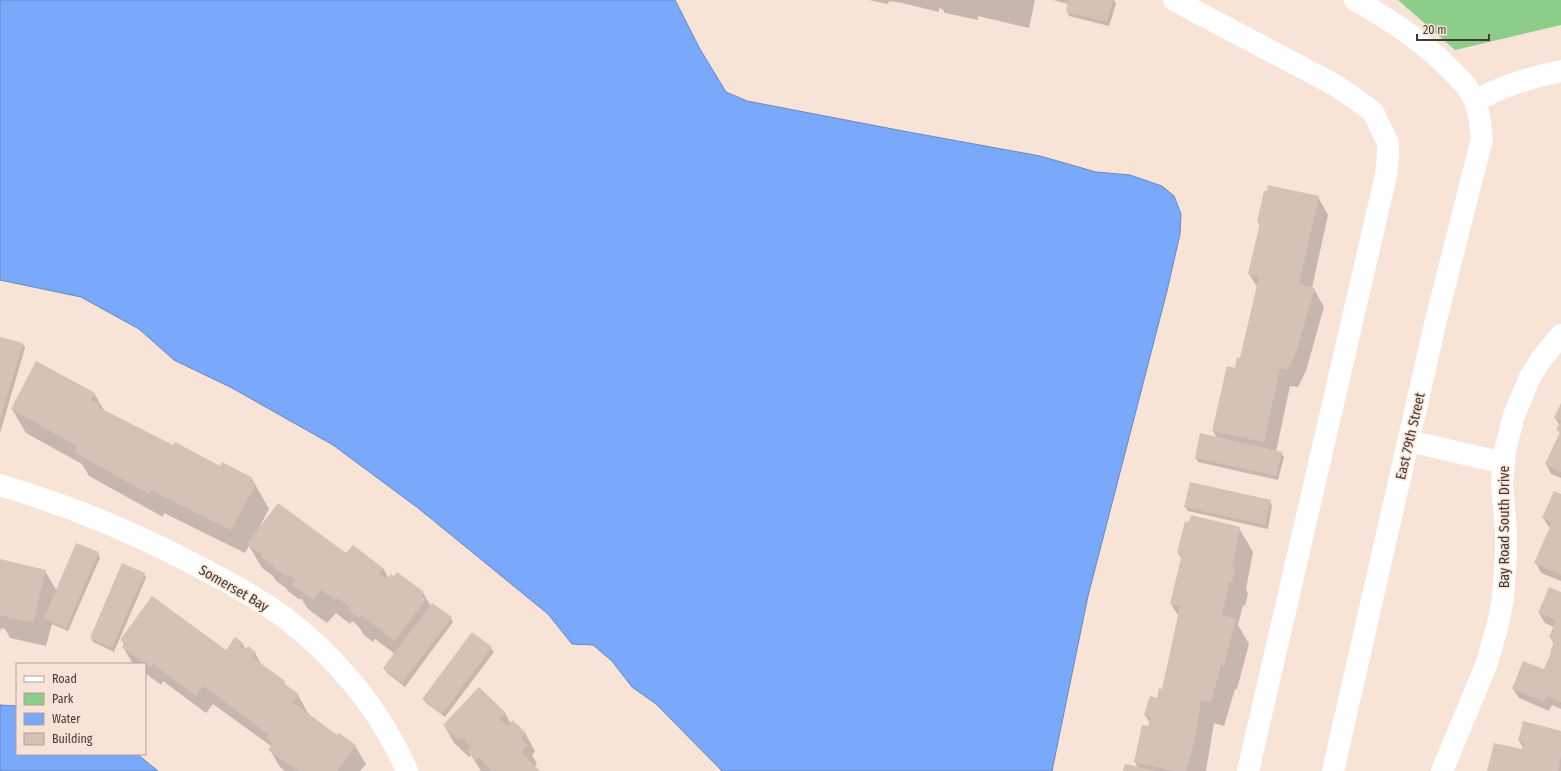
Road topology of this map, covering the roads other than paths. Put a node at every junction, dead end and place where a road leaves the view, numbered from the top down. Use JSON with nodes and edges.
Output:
{"nodes":[{"id":1,"x":1174,"y":0,"type":"edge"},
{"id":2,"x":1355,"y":0,"type":"edge"},
{"id":3,"x":1561,"y":71,"type":"edge"},
{"id":4,"x":1476,"y":102,"type":"junction"},
{"id":5,"x":1561,"y":334,"type":"edge"},
{"id":6,"x":1409,"y":441,"type":"junction"},
{"id":7,"x":1504,"y":463,"type":"junction"},
{"id":8,"x":0,"y":485,"type":"edge"},
{"id":9,"x":407,"y":771,"type":"edge"},
{"id":10,"x":1248,"y":771,"type":"edge"},
{"id":11,"x":1333,"y":771,"type":"edge"},
{"id":12,"x":1442,"y":771,"type":"edge"}],
"edges":[{"from":1,"to":10,"type":"street"},
{"from":2,"to":4,"type":"street","name":"East 79th Street"},
{"from":3,"to":4,"type":"street"},
{"from":4,"to":6,"type":"street","name":"East 79th Street"},
{"from":5,"to":7,"type":"street","name":"Bay Road South Drive"},
{"from":6,"to":7,"type":"street"},
{"from":6,"to":11,"type":"street","name":"East 79th Street"},
{"from":7,"to":12,"type":"street","name":"Bay Road South Drive"},
{"from":8,"to":9,"type":"street","name":"Somerset Bay"}]}
